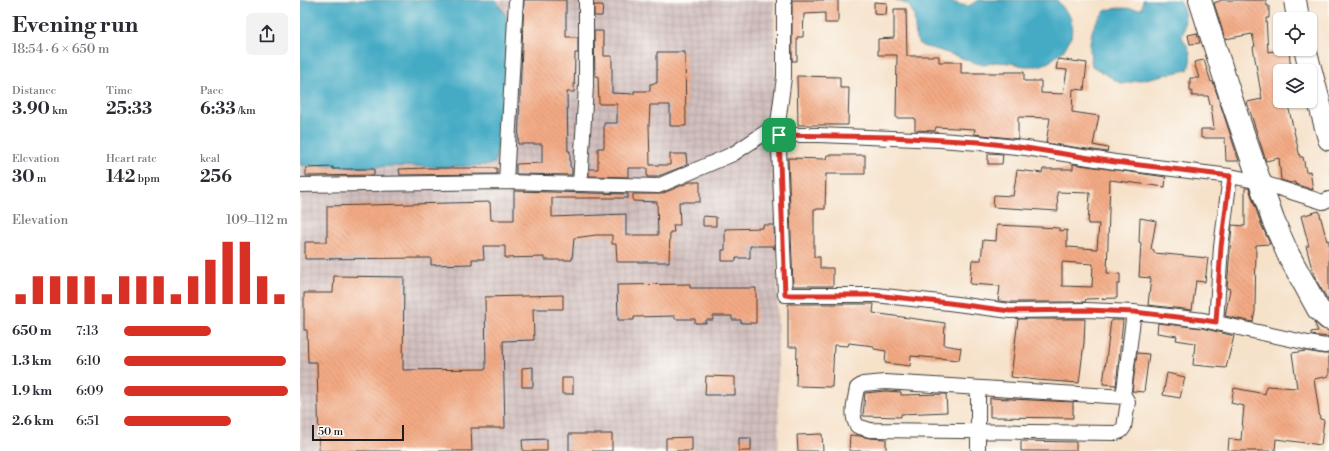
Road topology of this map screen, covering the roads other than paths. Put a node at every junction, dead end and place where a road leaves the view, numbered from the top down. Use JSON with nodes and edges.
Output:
{"nodes":[{"id":1,"x":516,"y":0,"type":"edge"},
{"id":2,"x":586,"y":0,"type":"edge"},
{"id":3,"x":784,"y":0,"type":"edge"},
{"id":4,"x":1200,"y":0,"type":"edge"},
{"id":5,"x":1295,"y":0,"type":"edge"},
{"id":6,"x":1297,"y":12,"type":"edge"},
{"id":7,"x":1307,"y":56,"type":"edge"},
{"id":8,"x":778,"y":130,"type":"junction"},
{"id":9,"x":1329,"y":139,"type":"edge"},
{"id":10,"x":1230,"y":176,"type":"junction"},
{"id":11,"x":506,"y":182,"type":"junction"},
{"id":12,"x":1260,"y":182,"type":"junction"},
{"id":13,"x":580,"y":184,"type":"junction"},
{"id":14,"x":300,"y":185,"type":"edge"},
{"id":15,"x":1329,"y":199,"type":"edge"},
{"id":16,"x":1134,"y":312,"type":"junction"},
{"id":17,"x":1329,"y":319,"type":"edge"},
{"id":18,"x":1216,"y":322,"type":"junction"},
{"id":19,"x":1329,"y":345,"type":"edge"},
{"id":20,"x":978,"y":389,"type":"junction"},
{"id":21,"x":1124,"y":390,"type":"dead end"},
{"id":22,"x":978,"y":432,"type":"junction"},
{"id":23,"x":978,"y":451,"type":"edge"}],
"edges":[{"from":1,"to":11,"type":"street"},
{"from":2,"to":13,"type":"street"},
{"from":3,"to":8,"type":"street"},
{"from":4,"to":12,"type":"main road"},
{"from":5,"to":6,"type":"main road"},
{"from":7,"to":9,"type":"main road"},
{"from":8,"to":10,"type":"street"},
{"from":8,"to":13,"type":"street"},
{"from":8,"to":16,"type":"street"},
{"from":10,"to":12,"type":"street"},
{"from":10,"to":18,"type":"street"},
{"from":11,"to":13,"type":"street"},
{"from":11,"to":14,"type":"street"},
{"from":12,"to":15,"type":"street"},
{"from":12,"to":17,"type":"main road"},
{"from":16,"to":18,"type":"street"},
{"from":16,"to":21,"type":"street"},
{"from":18,"to":19,"type":"street"},
{"from":20,"to":22,"type":"street"},
{"from":20,"to":22,"type":"street"},
{"from":20,"to":22,"type":"street"},
{"from":22,"to":23,"type":"street"}]}
